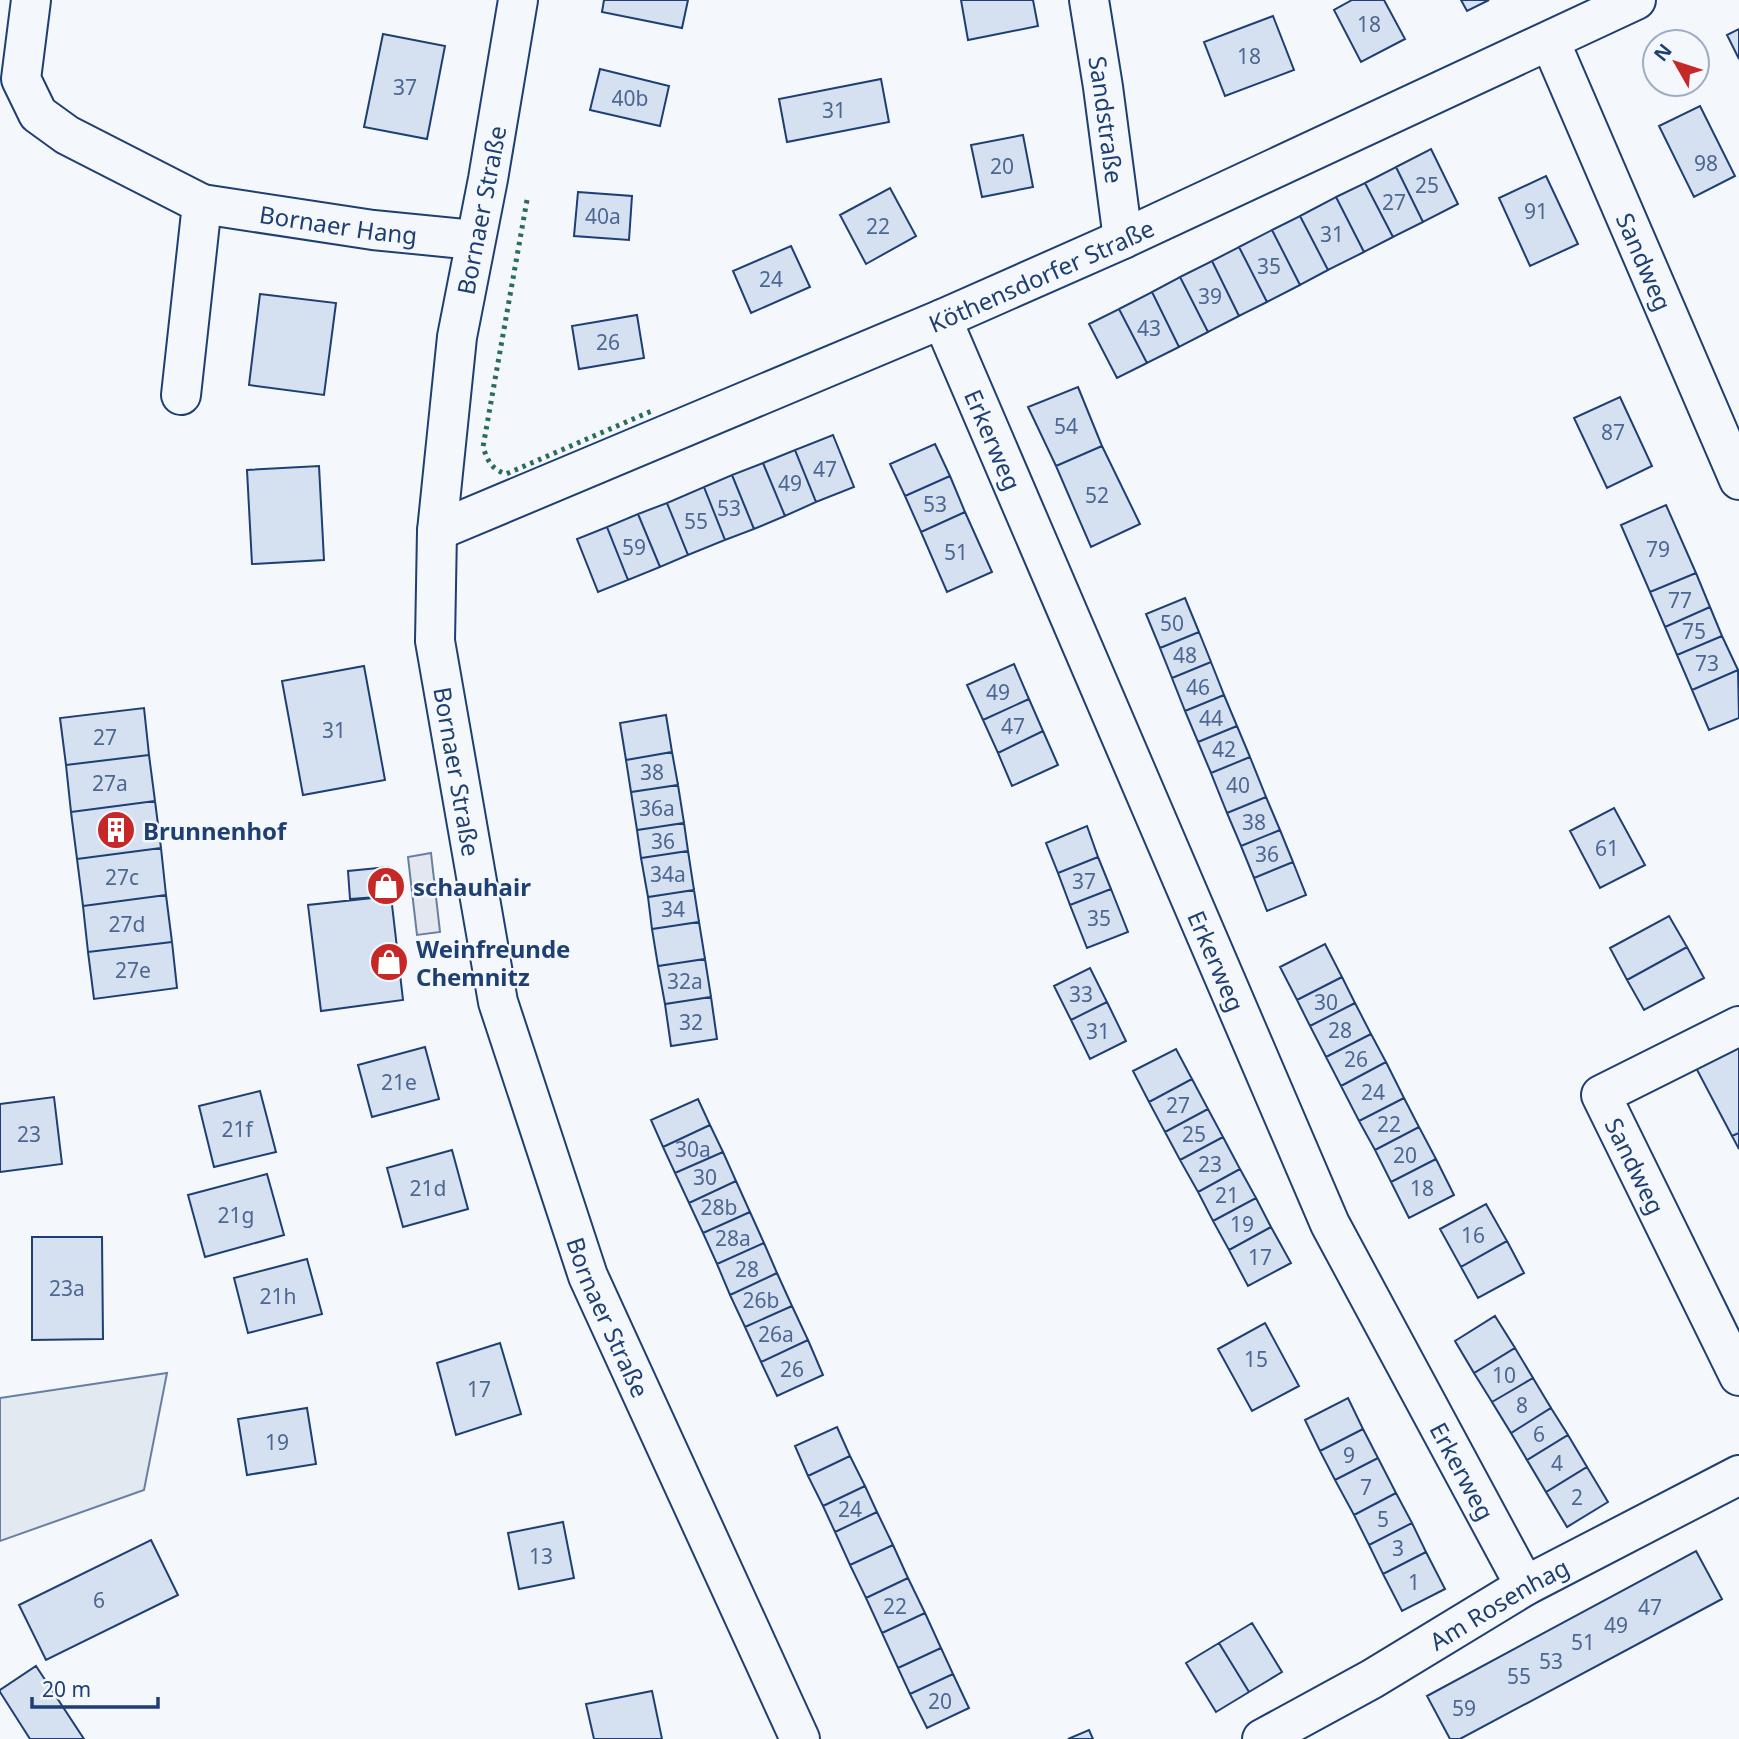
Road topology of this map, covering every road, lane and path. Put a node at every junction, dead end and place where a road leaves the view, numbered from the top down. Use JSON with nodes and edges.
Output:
{"nodes":[{"id":1,"x":31,"y":0,"type":"edge"},
{"id":2,"x":518,"y":0,"type":"edge"},
{"id":3,"x":1089,"y":0,"type":"edge"},
{"id":4,"x":1636,"y":0,"type":"edge"},
{"id":5,"x":1550,"y":41,"type":"junction"},
{"id":6,"x":202,"y":205,"type":"junction"},
{"id":7,"x":1123,"y":239,"type":"junction"},
{"id":8,"x":474,"y":240,"type":"junction"},
{"id":9,"x":942,"y":319,"type":"junction"},
{"id":10,"x":181,"y":395,"type":"dead end"},
{"id":11,"x":1739,"y":480,"type":"edge"},
{"id":12,"x":437,"y":531,"type":"junction"},
{"id":13,"x":1739,"y":1026,"type":"edge"},
{"id":14,"x":1739,"y":1376,"type":"edge"},
{"id":15,"x":1739,"y":1475,"type":"edge"},
{"id":16,"x":1525,"y":1586,"type":"junction"},
{"id":17,"x":800,"y":1739,"type":"edge"},
{"id":18,"x":1262,"y":1739,"type":"edge"}],
"edges":[{"from":1,"to":6,"type":"street","name":"Bornaer Hang"},
{"from":2,"to":8,"type":"street","name":"Bornaer Straße"},
{"from":3,"to":7,"type":"street","name":"Sandstraße"},
{"from":4,"to":5,"type":"street","name":"Köthensdorfer Straße"},
{"from":5,"to":7,"type":"street","name":"Köthensdorfer Straße"},
{"from":5,"to":11,"type":"street","name":"Sandweg"},
{"from":6,"to":8,"type":"street","name":"Bornaer Hang"},
{"from":6,"to":10,"type":"street"},
{"from":7,"to":9,"type":"street","name":"Köthensdorfer Straße"},
{"from":8,"to":12,"type":"street","name":"Bornaer Straße"},
{"from":9,"to":12,"type":"street","name":"Köthensdorfer Straße"},
{"from":9,"to":16,"type":"street","name":"Erkerweg"},
{"from":12,"to":17,"type":"street","name":"Bornaer Straße"},
{"from":13,"to":14,"type":"street","name":"Sandweg"},
{"from":15,"to":16,"type":"street","name":"Am Rosenhag"},
{"from":16,"to":18,"type":"street","name":"Am Rosenhag"}]}
